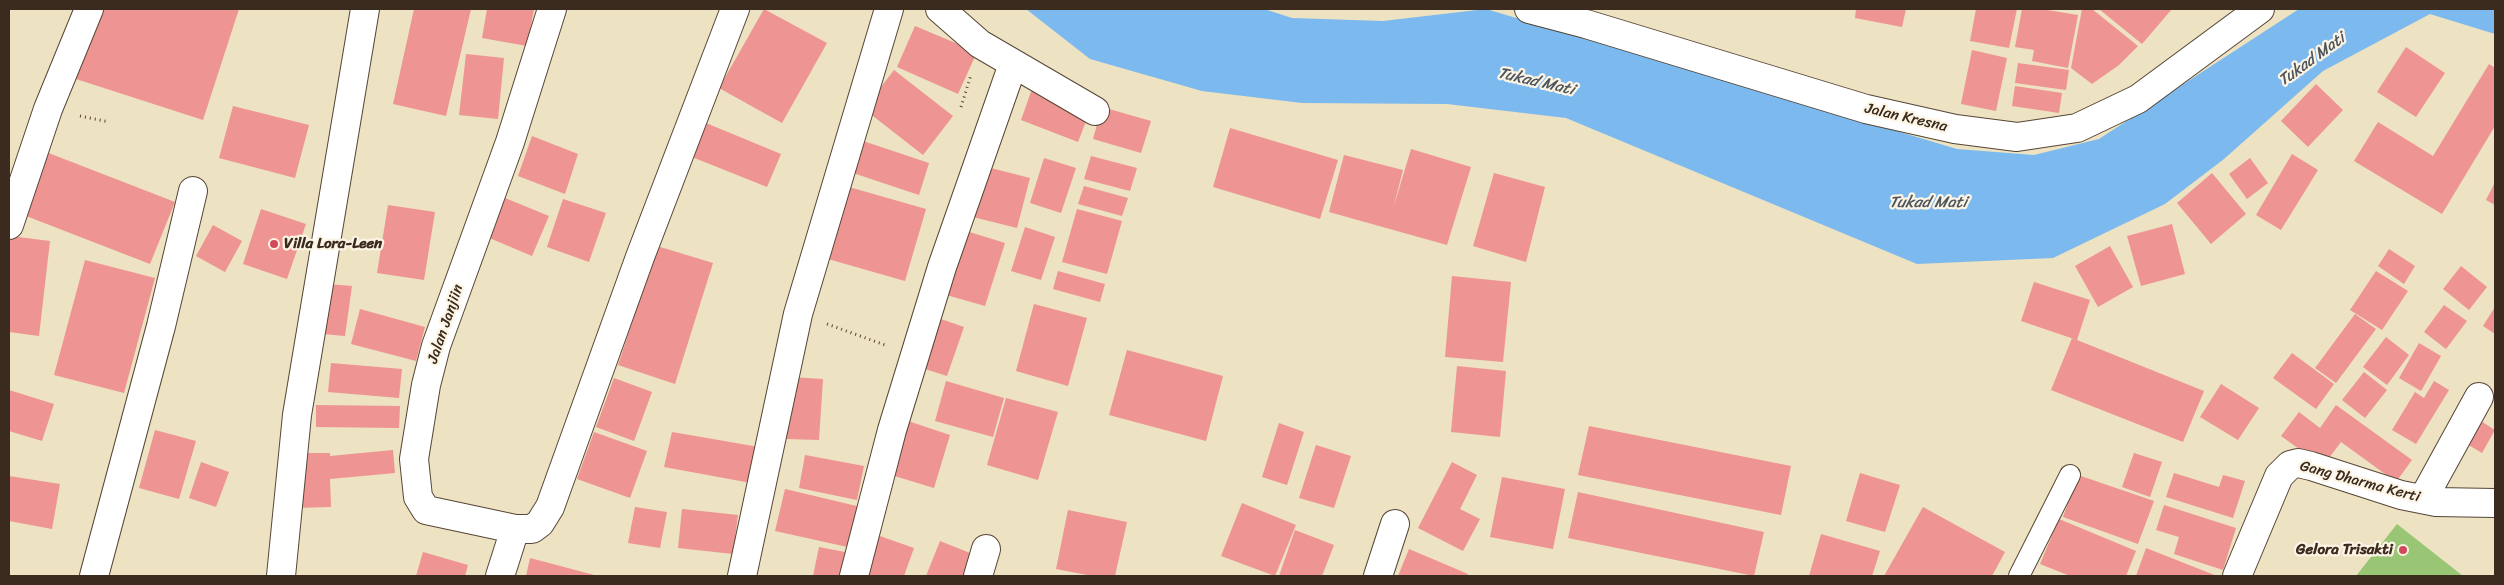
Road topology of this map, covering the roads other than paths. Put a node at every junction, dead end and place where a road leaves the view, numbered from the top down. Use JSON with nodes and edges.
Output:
{"nodes":[{"id":1,"x":89,"y":9,"type":"edge"},
{"id":2,"x":365,"y":9,"type":"edge"},
{"id":3,"x":552,"y":9,"type":"edge"},
{"id":4,"x":735,"y":9,"type":"edge"},
{"id":5,"x":888,"y":9,"type":"edge"},
{"id":6,"x":940,"y":9,"type":"edge"},
{"id":7,"x":1529,"y":9,"type":"edge"},
{"id":8,"x":2260,"y":9,"type":"edge"},
{"id":9,"x":1014,"y":64,"type":"junction"},
{"id":10,"x":1095,"y":111,"type":"dead end"},
{"id":11,"x":194,"y":191,"type":"dead end"},
{"id":12,"x":9,"y":224,"type":"edge"},
{"id":13,"x":2479,"y":397,"type":"dead end"},
{"id":14,"x":2070,"y":475,"type":"dead end"},
{"id":15,"x":2423,"y":499,"type":"junction"},
{"id":16,"x":2495,"y":503,"type":"edge"},
{"id":17,"x":1395,"y":524,"type":"dead end"},
{"id":18,"x":515,"y":529,"type":"junction"},
{"id":19,"x":986,"y":549,"type":"dead end"},
{"id":20,"x":94,"y":576,"type":"edge"},
{"id":21,"x":281,"y":576,"type":"edge"},
{"id":22,"x":500,"y":576,"type":"edge"},
{"id":23,"x":742,"y":576,"type":"edge"},
{"id":24,"x":854,"y":576,"type":"edge"},
{"id":25,"x":978,"y":576,"type":"edge"},
{"id":26,"x":1378,"y":576,"type":"edge"},
{"id":27,"x":2020,"y":576,"type":"edge"},
{"id":28,"x":2237,"y":576,"type":"edge"}],
"edges":[{"from":1,"to":12,"type":"street"},
{"from":2,"to":21,"type":"street"},
{"from":3,"to":18,"type":"street","name":"Jalan Janjiin"},
{"from":4,"to":18,"type":"street"},
{"from":5,"to":23,"type":"street"},
{"from":6,"to":9,"type":"street"},
{"from":7,"to":8,"type":"street","name":"Jalan Kresna"},
{"from":9,"to":10,"type":"street"},
{"from":9,"to":24,"type":"street"},
{"from":11,"to":20,"type":"street"},
{"from":13,"to":15,"type":"street"},
{"from":14,"to":27,"type":"lane"},
{"from":15,"to":16,"type":"street","name":"Gang Dharma Kerti"},
{"from":15,"to":28,"type":"street","name":"Gang Dharma Kerti"},
{"from":17,"to":26,"type":"street"},
{"from":18,"to":22,"type":"street"},
{"from":19,"to":25,"type":"street"}]}
